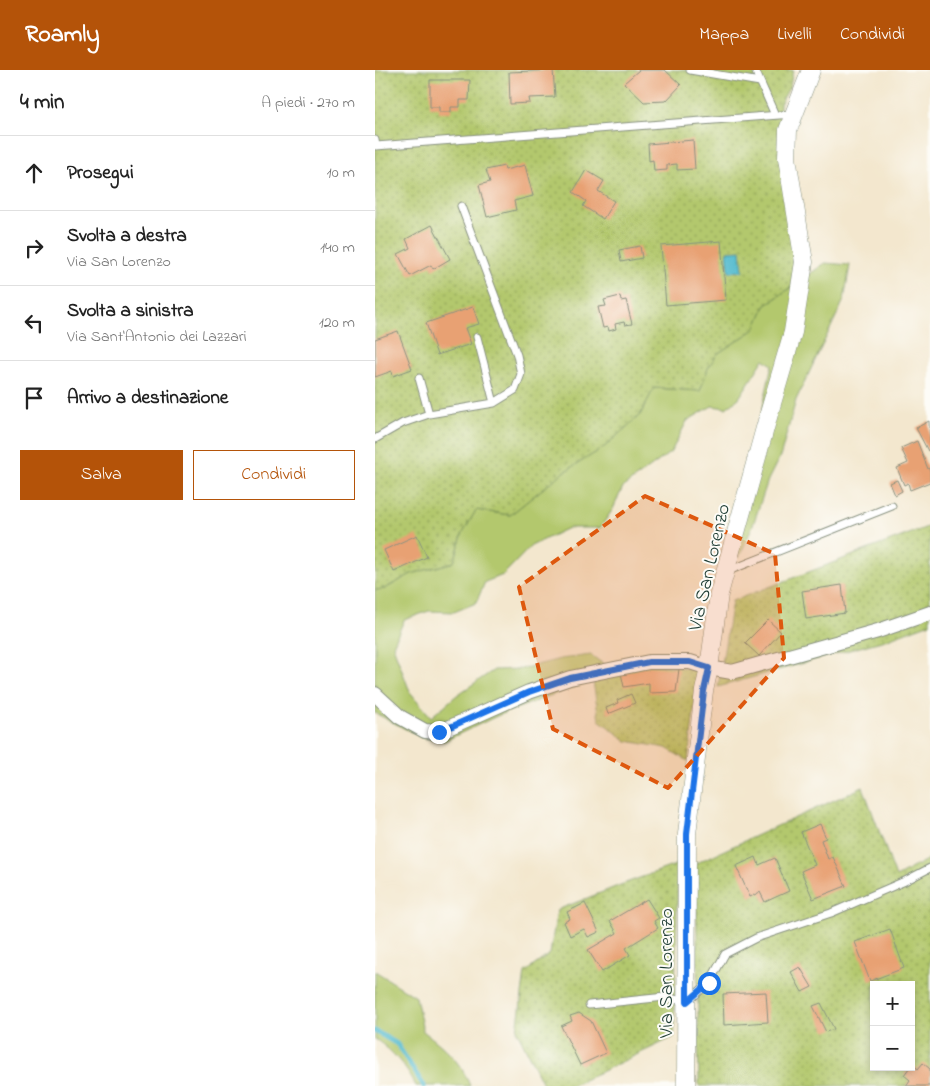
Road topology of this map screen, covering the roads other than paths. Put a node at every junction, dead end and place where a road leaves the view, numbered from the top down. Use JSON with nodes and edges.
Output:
{"nodes":[{"id":1,"x":690,"y":70,"type":"edge"},
{"id":2,"x":755,"y":70,"type":"edge"},
{"id":3,"x":811,"y":70,"type":"edge"},
{"id":4,"x":760,"y":82,"type":"junction"},
{"id":5,"x":793,"y":114,"type":"junction"},
{"id":6,"x":775,"y":115,"type":"junction"},
{"id":7,"x":375,"y":140,"type":"edge"},
{"id":8,"x":461,"y":206,"type":"dead end"},
{"id":9,"x":477,"y":337,"type":"dead end"},
{"id":10,"x":419,"y":378,"type":"dead end"},
{"id":11,"x":494,"y":403,"type":"junction"},
{"id":12,"x":429,"y":414,"type":"junction"},
{"id":13,"x":376,"y":437,"type":"edge"},
{"id":14,"x":892,"y":506,"type":"dead end"},
{"id":15,"x":726,"y":572,"type":"junction"},
{"id":16,"x":930,"y":613,"type":"edge"},
{"id":17,"x":709,"y":668,"type":"junction"},
{"id":18,"x":375,"y":694,"type":"edge"},
{"id":19,"x":930,"y":868,"type":"edge"},
{"id":20,"x":687,"y":1002,"type":"junction"},
{"id":21,"x":589,"y":1006,"type":"dead end"},
{"id":22,"x":686,"y":1086,"type":"edge"}],
"edges":[{"from":1,"to":4,"type":"lane"},
{"from":2,"to":4,"type":"lane"},
{"from":3,"to":5,"type":"street","name":"Via San Lorenzo"},
{"from":4,"to":6,"type":"lane"},
{"from":5,"to":6,"type":"lane"},
{"from":5,"to":15,"type":"street","name":"Via San Lorenzo"},
{"from":6,"to":7,"type":"lane"},
{"from":8,"to":11,"type":"lane"},
{"from":9,"to":11,"type":"lane"},
{"from":10,"to":12,"type":"lane"},
{"from":11,"to":12,"type":"lane"},
{"from":12,"to":13,"type":"lane"},
{"from":14,"to":15,"type":"lane"},
{"from":15,"to":17,"type":"street","name":"Via San Lorenzo"},
{"from":16,"to":17,"type":"street"},
{"from":17,"to":18,"type":"street"},
{"from":17,"to":20,"type":"street","name":"Via San Lorenzo"},
{"from":19,"to":20,"type":"lane"},
{"from":20,"to":21,"type":"lane"},
{"from":20,"to":22,"type":"street","name":"Via San Lorenzo"}]}
